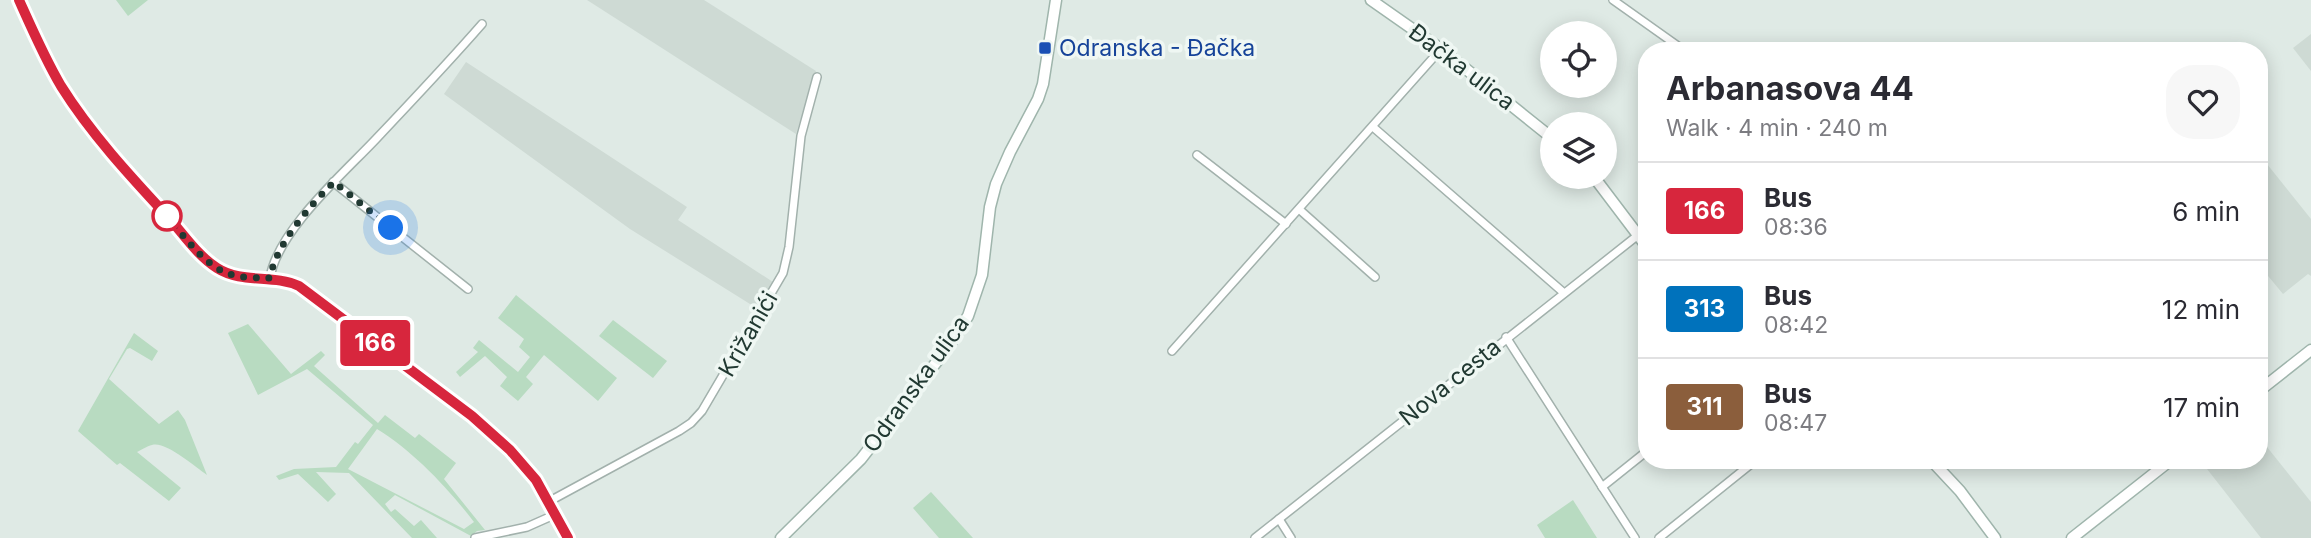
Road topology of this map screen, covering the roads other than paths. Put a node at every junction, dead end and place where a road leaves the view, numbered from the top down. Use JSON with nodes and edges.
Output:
{"nodes":[{"id":1,"x":19,"y":0,"type":"edge"},
{"id":2,"x":1056,"y":0,"type":"edge"},
{"id":3,"x":1371,"y":0,"type":"edge"},
{"id":4,"x":1613,"y":0,"type":"edge"},
{"id":5,"x":482,"y":24,"type":"dead end"},
{"id":6,"x":1672,"y":42,"type":"edge"},
{"id":7,"x":1441,"y":49,"type":"junction"},
{"id":8,"x":817,"y":77,"type":"dead end"},
{"id":9,"x":1373,"y":127,"type":"junction"},
{"id":10,"x":1540,"y":128,"type":"edge"},
{"id":11,"x":1197,"y":155,"type":"dead end"},
{"id":12,"x":334,"y":182,"type":"junction"},
{"id":13,"x":1603,"y":189,"type":"edge"},
{"id":14,"x":1300,"y":210,"type":"junction"},
{"id":15,"x":1286,"y":224,"type":"junction"},
{"id":16,"x":1638,"y":235,"type":"joint"},
{"id":17,"x":1375,"y":277,"type":"dead end"},
{"id":18,"x":270,"y":278,"type":"junction"},
{"id":19,"x":468,"y":289,"type":"dead end"},
{"id":20,"x":1564,"y":293,"type":"junction"},
{"id":21,"x":1506,"y":337,"type":"junction"},
{"id":22,"x":2311,"y":350,"type":"edge"},
{"id":23,"x":1172,"y":351,"type":"dead end"},
{"id":24,"x":2268,"y":384,"type":"edge"},
{"id":25,"x":1638,"y":458,"type":"edge"},
{"id":26,"x":1745,"y":469,"type":"edge"},
{"id":27,"x":1939,"y":469,"type":"edge"},
{"id":28,"x":2160,"y":469,"type":"edge"},
{"id":29,"x":1602,"y":487,"type":"junction"},
{"id":30,"x":548,"y":502,"type":"junction"},
{"id":31,"x":554,"y":515,"type":"junction"},
{"id":32,"x":1279,"y":519,"type":"junction"},
{"id":33,"x":475,"y":538,"type":"edge"},
{"id":34,"x":568,"y":538,"type":"edge"},
{"id":35,"x":781,"y":538,"type":"edge"},
{"id":36,"x":1255,"y":538,"type":"edge"},
{"id":37,"x":1291,"y":538,"type":"edge"},
{"id":38,"x":1635,"y":538,"type":"edge"},
{"id":39,"x":1659,"y":538,"type":"edge"},
{"id":40,"x":1994,"y":538,"type":"edge"},
{"id":41,"x":2072,"y":538,"type":"edge"}],
"edges":[{"from":1,"to":18,"type":"street"},
{"from":2,"to":35,"type":"street","name":"Odranska ulica"},
{"from":3,"to":7,"type":"street","name":"Đačka ulica"},
{"from":4,"to":6,"type":"street"},
{"from":5,"to":12,"type":"street"},
{"from":7,"to":9,"type":"street"},
{"from":7,"to":10,"type":"street","name":"Đačka ulica"},
{"from":8,"to":30,"type":"street","name":"Križanići"},
{"from":9,"to":14,"type":"street"},
{"from":9,"to":20,"type":"street"},
{"from":11,"to":15,"type":"street"},
{"from":12,"to":18,"type":"street"},
{"from":12,"to":19,"type":"street"},
{"from":13,"to":16,"type":"street"},
{"from":14,"to":15,"type":"street"},
{"from":14,"to":17,"type":"street"},
{"from":15,"to":23,"type":"street"},
{"from":16,"to":20,"type":"street","name":"Nova cesta"},
{"from":18,"to":30,"type":"street"},
{"from":20,"to":21,"type":"street","name":"Nova cesta"},
{"from":21,"to":29,"type":"street"},
{"from":21,"to":32,"type":"street","name":"Nova cesta"},
{"from":22,"to":24,"type":"street"},
{"from":25,"to":29,"type":"street"},
{"from":26,"to":39,"type":"street"},
{"from":27,"to":40,"type":"street"},
{"from":28,"to":41,"type":"street"},
{"from":29,"to":38,"type":"street"},
{"from":30,"to":31,"type":"street"},
{"from":31,"to":33,"type":"street"},
{"from":31,"to":34,"type":"street"},
{"from":32,"to":36,"type":"street","name":"Nova cesta"},
{"from":32,"to":37,"type":"street"}]}
